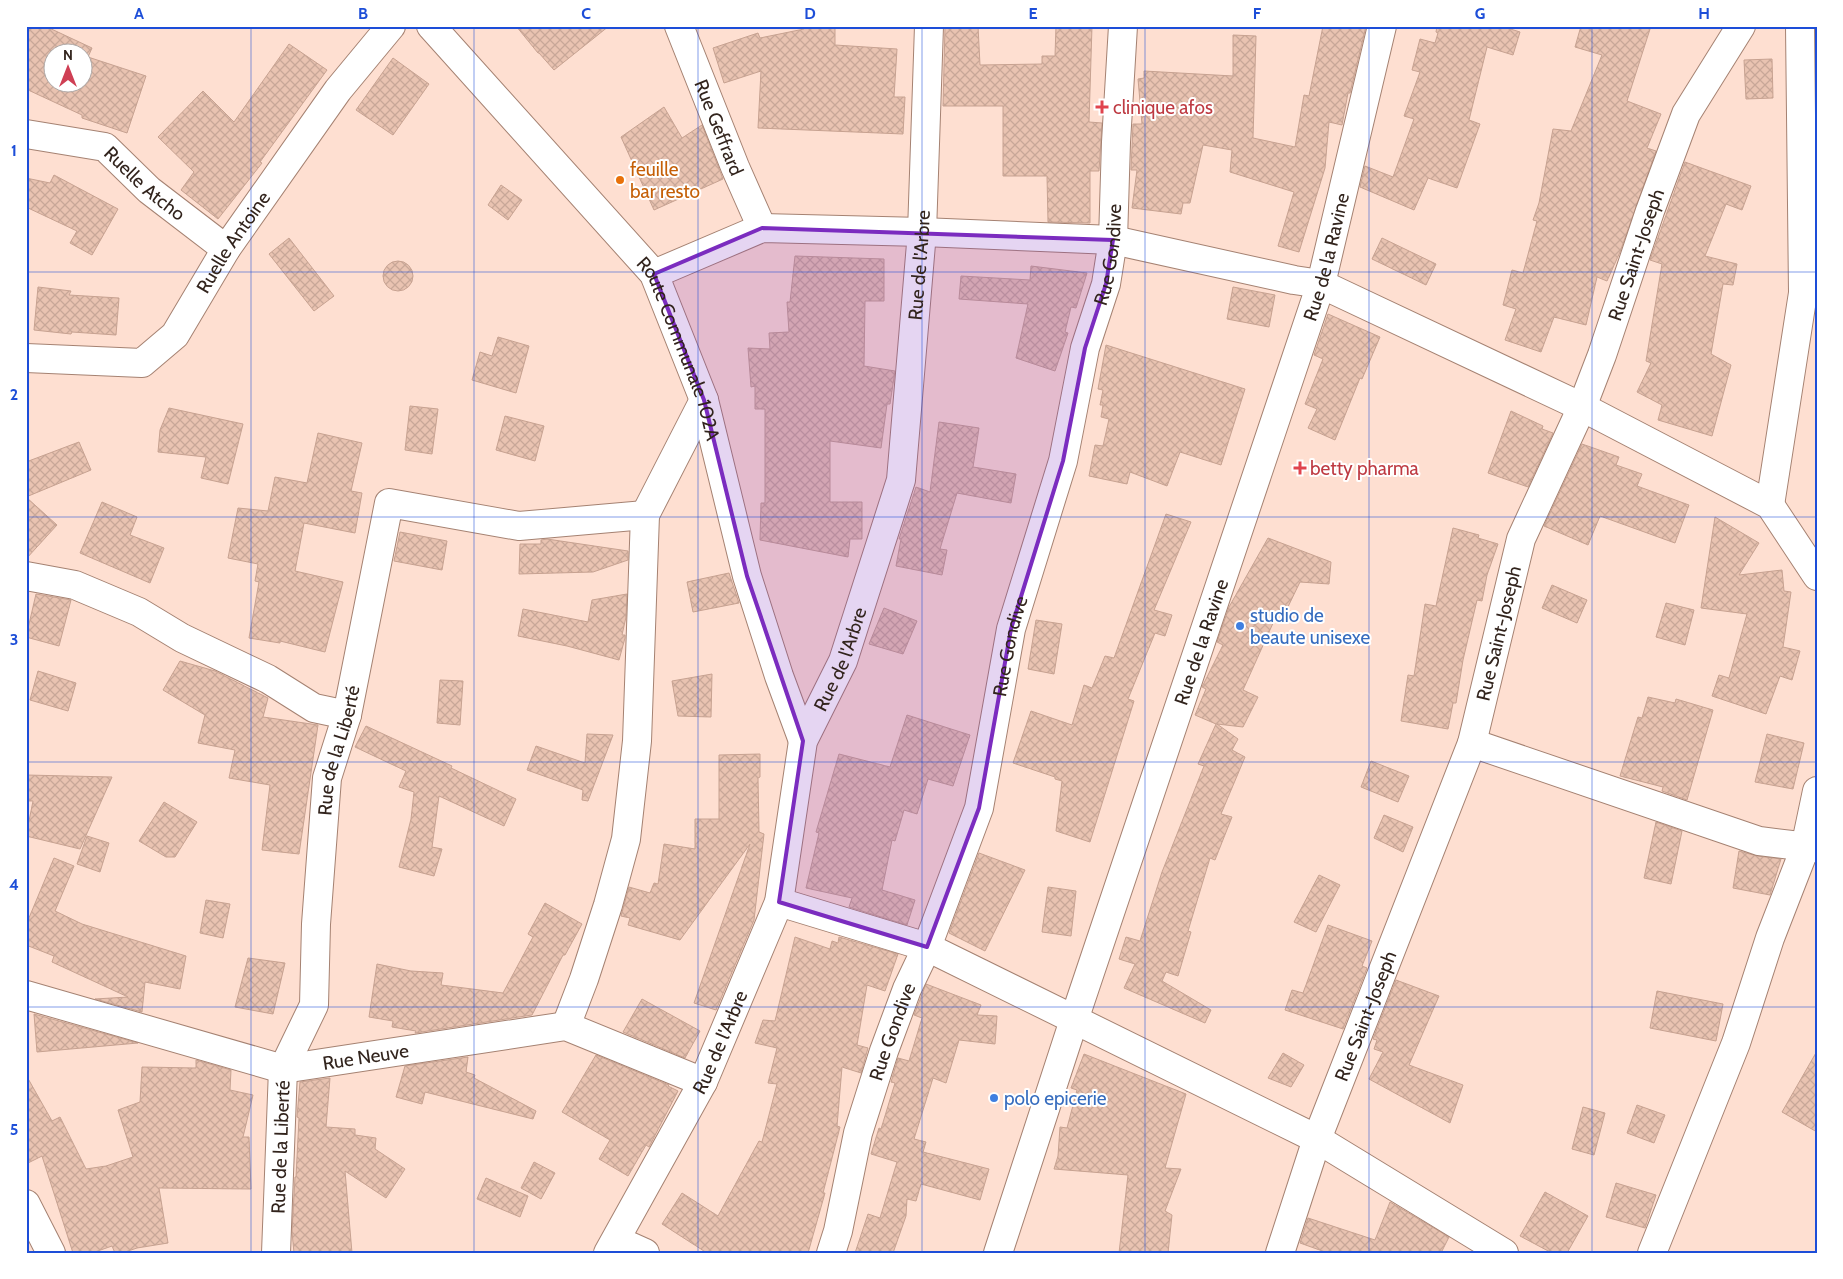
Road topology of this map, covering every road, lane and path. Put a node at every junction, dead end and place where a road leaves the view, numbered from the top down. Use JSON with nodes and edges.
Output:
{"nodes":[{"id":1,"x":391,"y":26,"type":"edge"},
{"id":2,"x":431,"y":26,"type":"edge"},
{"id":3,"x":678,"y":26,"type":"edge"},
{"id":4,"x":929,"y":26,"type":"edge"},
{"id":5,"x":1123,"y":26,"type":"edge"},
{"id":6,"x":1382,"y":26,"type":"edge"},
{"id":7,"x":1741,"y":26,"type":"edge"},
{"id":8,"x":1800,"y":26,"type":"edge"},
{"id":9,"x":26,"y":134,"type":"edge"},
{"id":10,"x":762,"y":228,"type":"junction"},
{"id":11,"x":922,"y":232,"type":"junction"},
{"id":12,"x":1112,"y":240,"type":"junction"},
{"id":13,"x":226,"y":249,"type":"junction"},
{"id":14,"x":654,"y":274,"type":"junction"},
{"id":15,"x":1321,"y":284,"type":"junction"},
{"id":16,"x":26,"y":358,"type":"edge"},
{"id":17,"x":704,"y":400,"type":"junction"},
{"id":18,"x":1582,"y":408,"type":"junction"},
{"id":19,"x":1770,"y":505,"type":"junction"},
{"id":20,"x":645,"y":514,"type":"junction"},
{"id":21,"x":26,"y":576,"type":"edge"},
{"id":22,"x":1817,"y":576,"type":"edge"},
{"id":23,"x":347,"y":716,"type":"junction"},
{"id":24,"x":803,"y":741,"type":"junction"},
{"id":25,"x":1472,"y":743,"type":"junction"},
{"id":26,"x":1817,"y":791,"type":"edge"},
{"id":27,"x":1811,"y":848,"type":"edge"},
{"id":28,"x":779,"y":902,"type":"junction"},
{"id":29,"x":927,"y":947,"type":"junction"},
{"id":30,"x":26,"y":995,"type":"edge"},
{"id":31,"x":1074,"y":1020,"type":"junction"},
{"id":32,"x":566,"y":1026,"type":"junction"},
{"id":33,"x":283,"y":1069,"type":"junction"},
{"id":34,"x":703,"y":1082,"type":"junction"},
{"id":35,"x":1317,"y":1139,"type":"junction"},
{"id":36,"x":26,"y":1204,"type":"edge"},
{"id":37,"x":612,"y":1246,"type":"edge"},
{"id":38,"x":52,"y":1253,"type":"edge"},
{"id":39,"x":276,"y":1253,"type":"edge"},
{"id":40,"x":645,"y":1253,"type":"edge"},
{"id":41,"x":831,"y":1253,"type":"edge"},
{"id":42,"x":998,"y":1253,"type":"edge"},
{"id":43,"x":1280,"y":1253,"type":"edge"},
{"id":44,"x":1504,"y":1253,"type":"edge"},
{"id":45,"x":1652,"y":1253,"type":"edge"}],
"edges":[{"from":1,"to":13,"type":"street","name":"Ruelle Antoine"},
{"from":2,"to":14,"type":"street","name":"Route Communale 102A"},
{"from":3,"to":10,"type":"street","name":"Rue Geffrard"},
{"from":4,"to":11,"type":"street","name":"Rue de l'Arbre"},
{"from":5,"to":12,"type":"street","name":"Rue Gondive"},
{"from":6,"to":15,"type":"street","name":"Rue de la Ravine"},
{"from":7,"to":18,"type":"street","name":"Rue Saint-Joseph"},
{"from":8,"to":19,"type":"street"},
{"from":9,"to":13,"type":"street","name":"Ruelle Atcho"},
{"from":10,"to":11,"type":"street"},
{"from":10,"to":14,"type":"street"},
{"from":11,"to":12,"type":"street"},
{"from":11,"to":24,"type":"street","name":"Rue de l'Arbre"},
{"from":12,"to":15,"type":"street"},
{"from":12,"to":29,"type":"street","name":"Rue Gondive"},
{"from":13,"to":16,"type":"street","name":"Ruelle Antoine"},
{"from":14,"to":17,"type":"street","name":"Route Communale 102A"},
{"from":15,"to":18,"type":"street"},
{"from":15,"to":31,"type":"street","name":"Rue de la Ravine"},
{"from":17,"to":20,"type":"street"},
{"from":17,"to":24,"type":"street","name":"Route Communale 102A"},
{"from":18,"to":19,"type":"street"},
{"from":18,"to":25,"type":"street","name":"Rue Saint-Joseph"},
{"from":19,"to":22,"type":"street"},
{"from":20,"to":23,"type":"street","name":"Rue de la Liberté"},
{"from":20,"to":32,"type":"street"},
{"from":21,"to":23,"type":"street"},
{"from":23,"to":33,"type":"street","name":"Rue de la Liberté"},
{"from":24,"to":28,"type":"street","name":"Rue de l'Arbre"},
{"from":25,"to":27,"type":"street"},
{"from":25,"to":35,"type":"street","name":"Rue Saint-Joseph"},
{"from":26,"to":27,"type":"street"},
{"from":27,"to":45,"type":"street"},
{"from":28,"to":29,"type":"street"},
{"from":28,"to":34,"type":"street","name":"Rue de l'Arbre"},
{"from":29,"to":31,"type":"street"},
{"from":29,"to":41,"type":"street","name":"Rue Gondive"},
{"from":30,"to":33,"type":"street","name":"Rue Neuve"},
{"from":31,"to":35,"type":"street"},
{"from":31,"to":42,"type":"street","name":"Rue de la Ravine"},
{"from":32,"to":33,"type":"street","name":"Rue Neuve"},
{"from":32,"to":34,"type":"street"},
{"from":33,"to":39,"type":"street","name":"Rue de la Liberté"},
{"from":34,"to":37,"type":"street","name":"Rue de l'Arbre"},
{"from":35,"to":43,"type":"street","name":"Rue Saint-Joseph"},
{"from":35,"to":44,"type":"street"},
{"from":36,"to":38,"type":"street"},
{"from":37,"to":40,"type":"street"}]}
